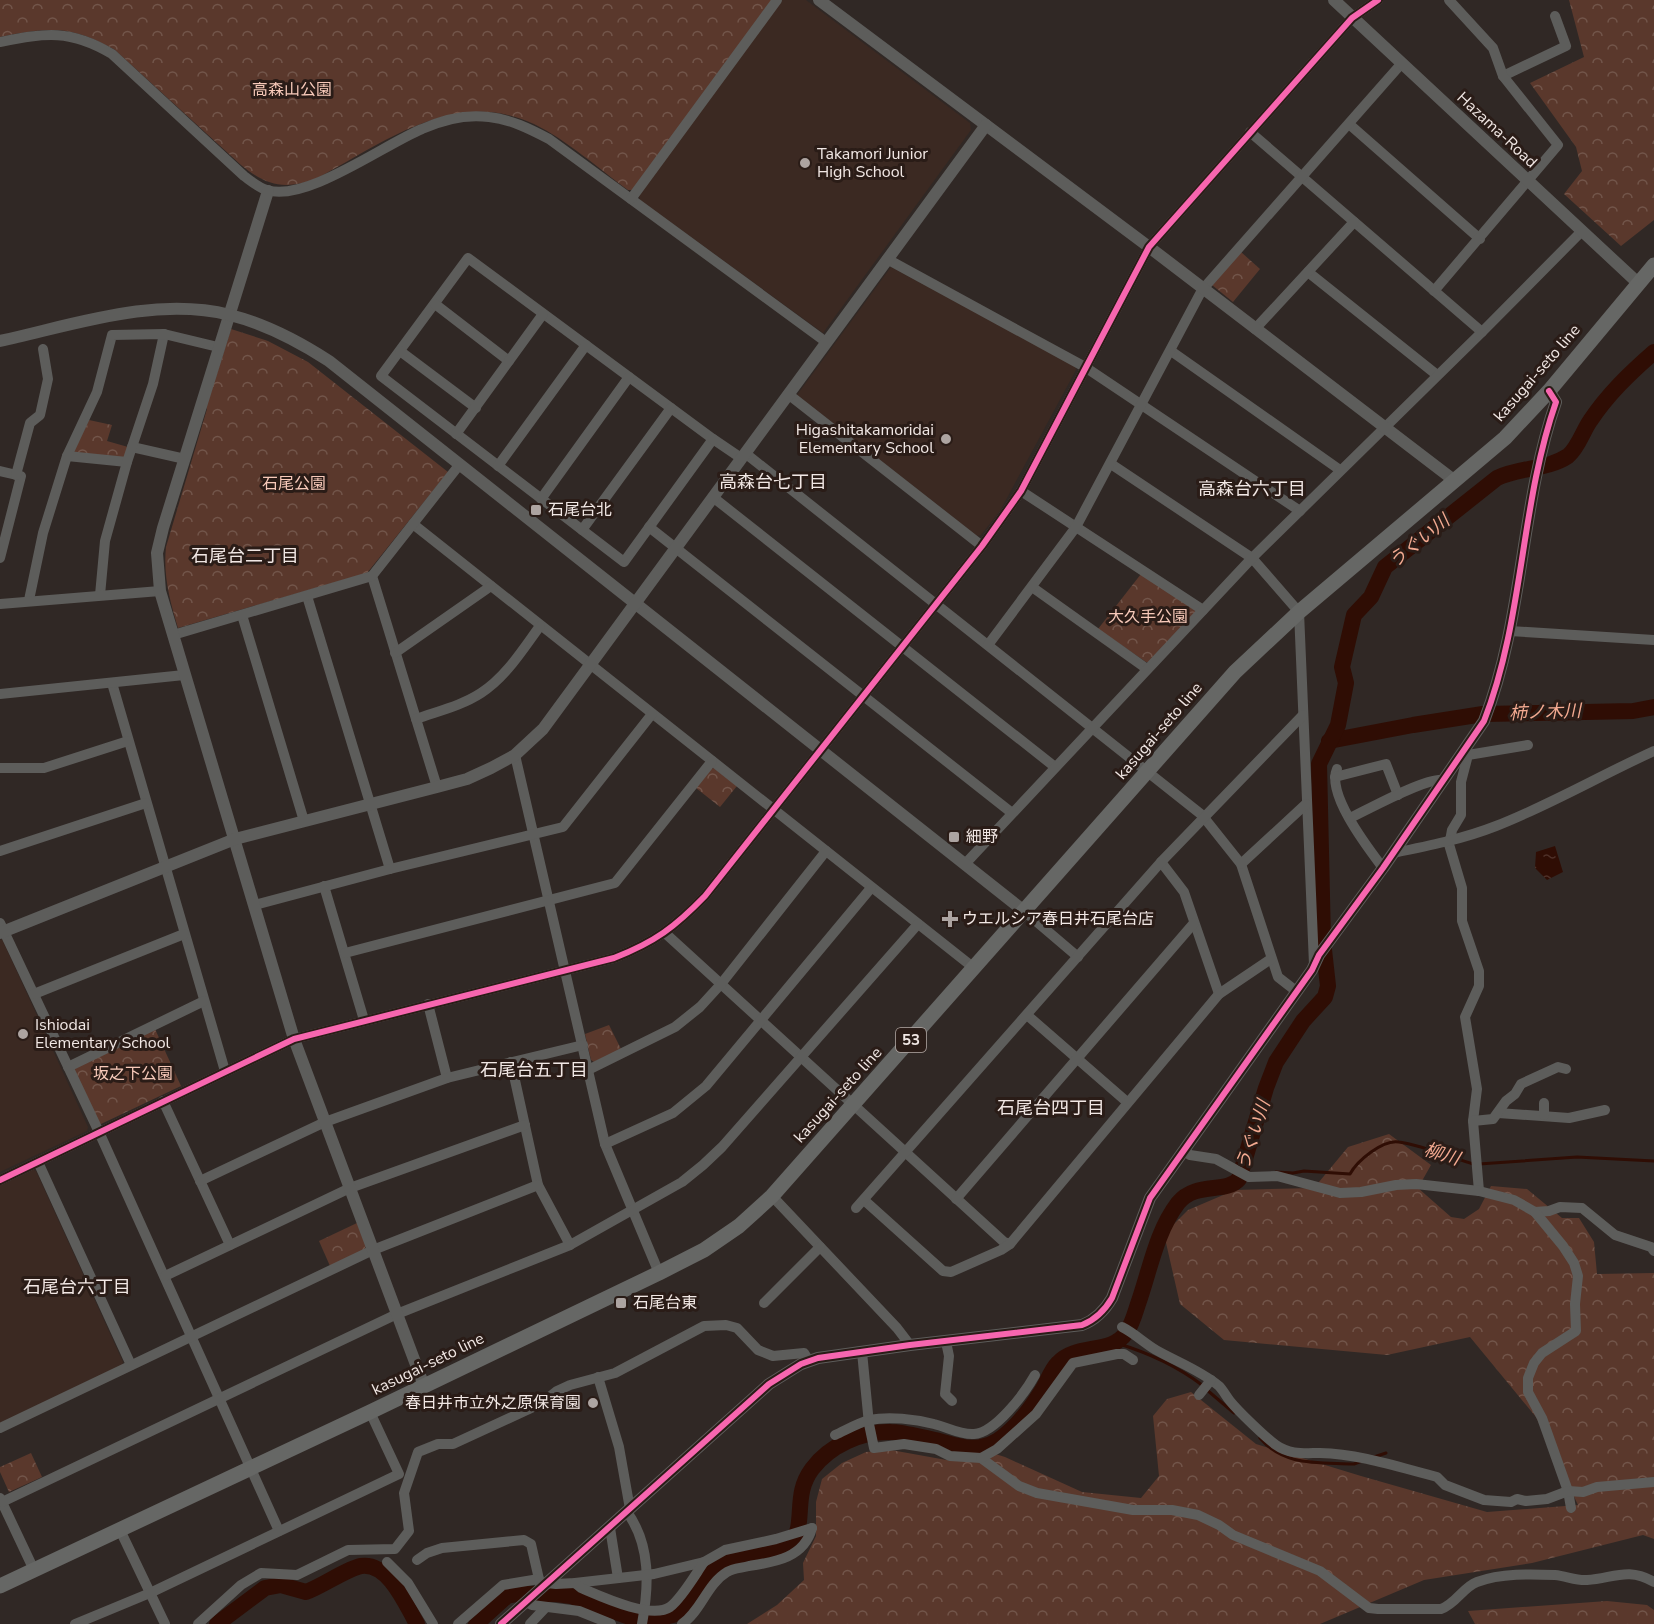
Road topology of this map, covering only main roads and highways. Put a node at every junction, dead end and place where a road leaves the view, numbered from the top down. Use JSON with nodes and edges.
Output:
{"nodes":[{"id":1,"x":1654,"y":265,"type":"edge"},
{"id":2,"x":0,"y":1586,"type":"edge"}],
"edges":[{"from":1,"to":2,"type":"main road","name":"kasugai-seto line","number":"53"}]}
